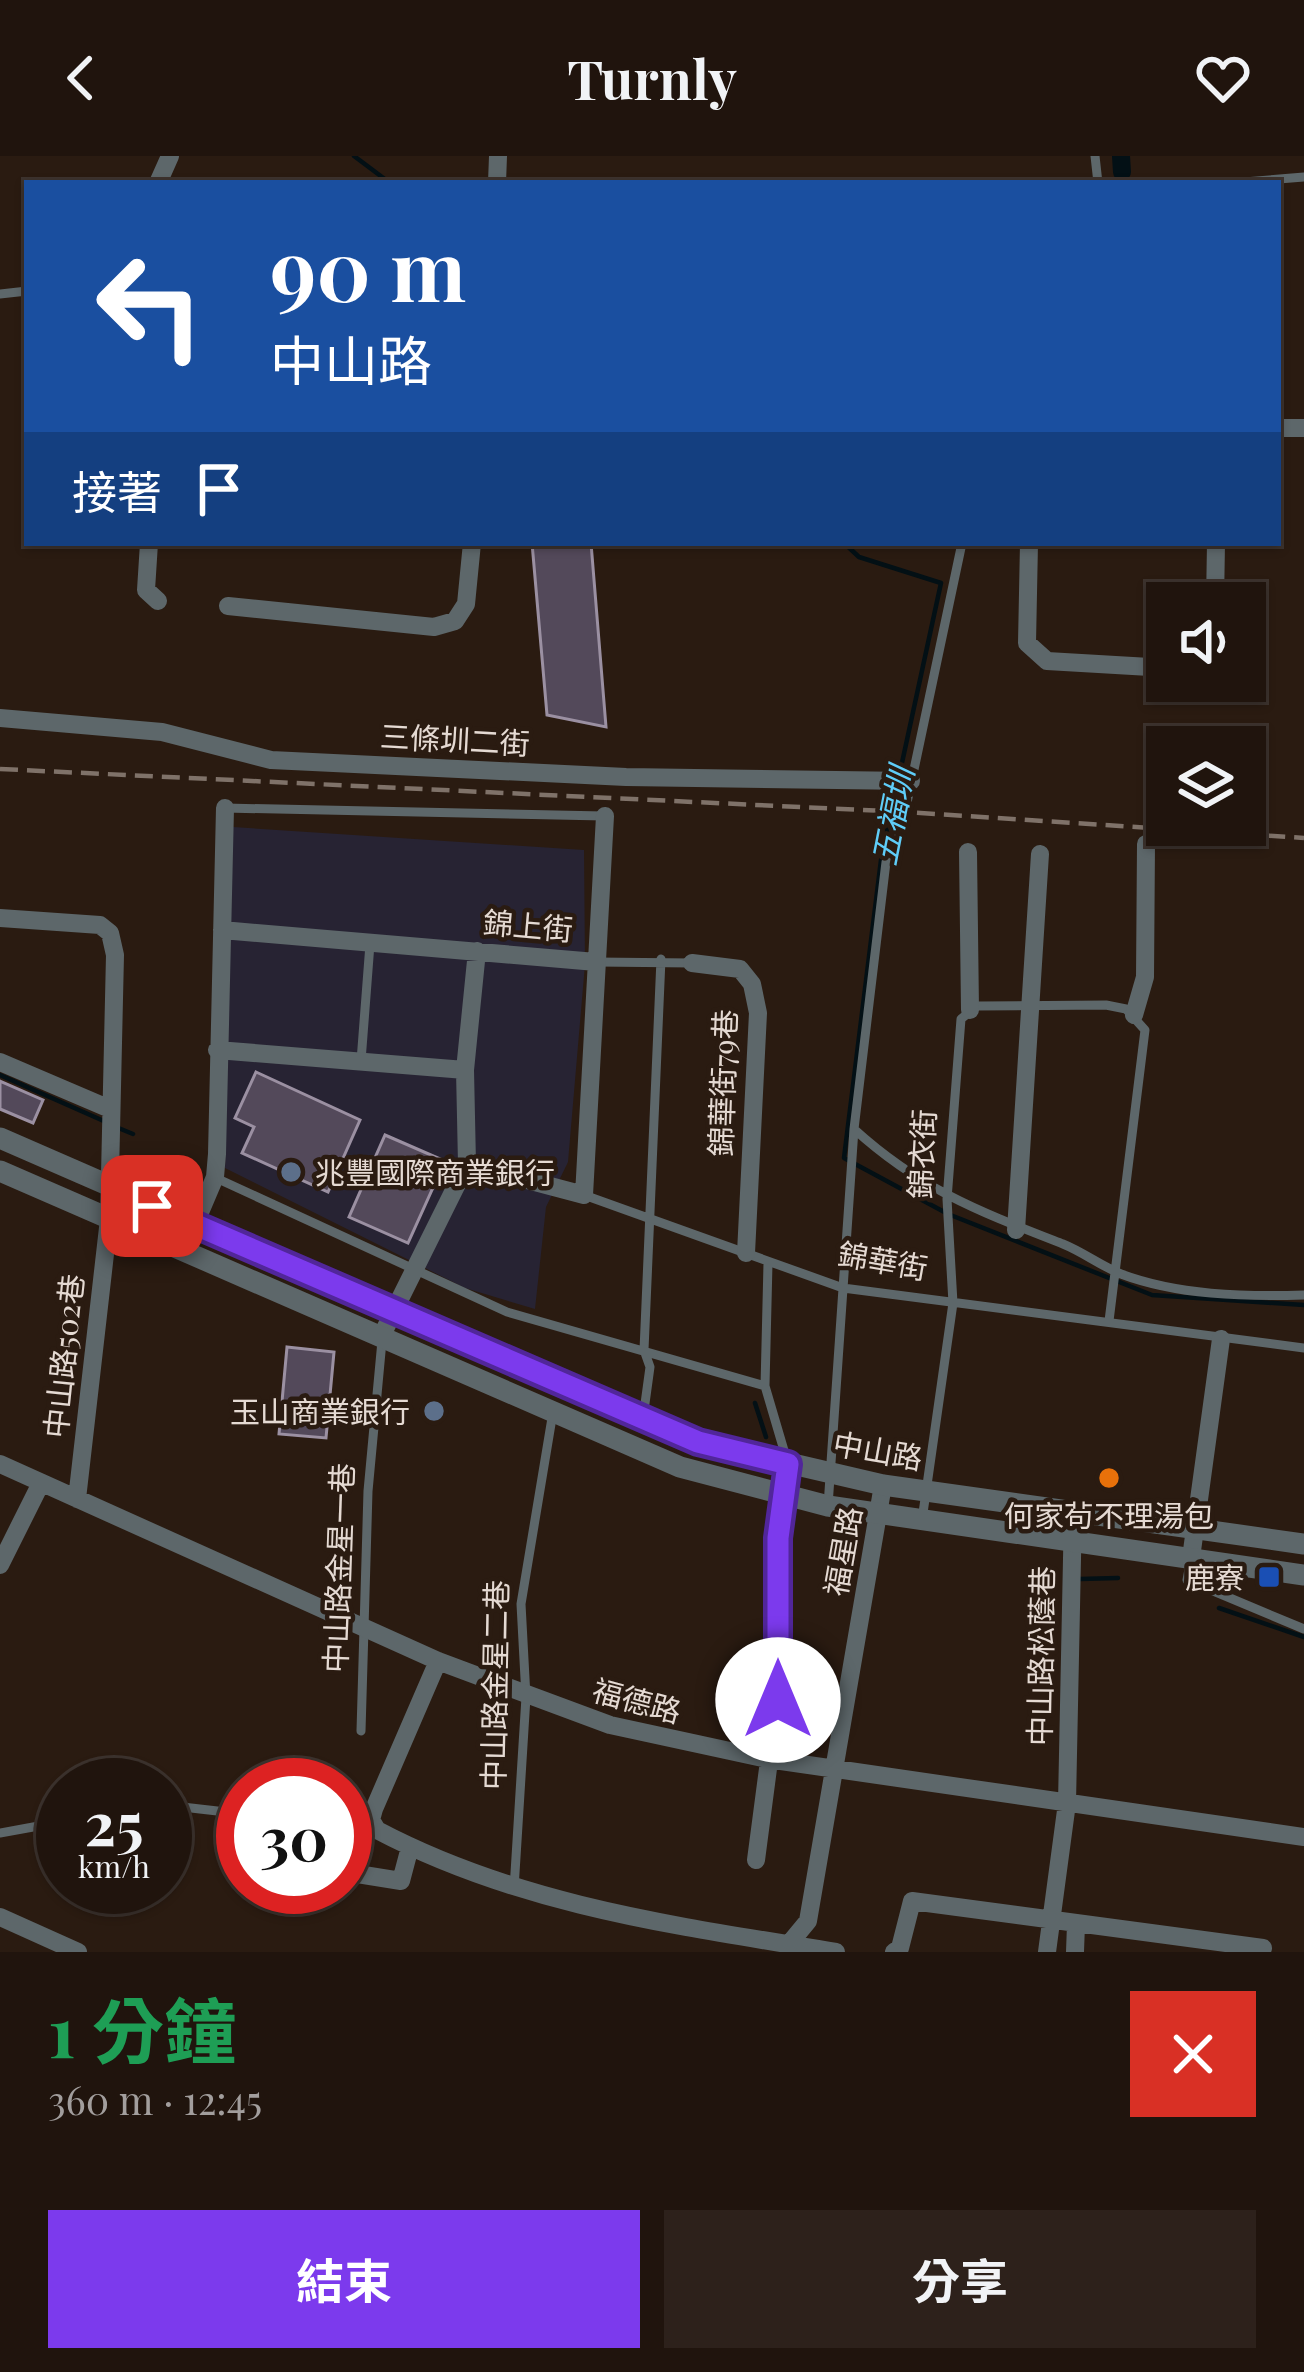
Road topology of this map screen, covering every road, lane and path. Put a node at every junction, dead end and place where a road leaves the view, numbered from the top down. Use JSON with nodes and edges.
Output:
{"nodes":[{"id":1,"x":1304,"y":177,"type":"edge"},
{"id":2,"x":1268,"y":180,"type":"edge"},
{"id":3,"x":149,"y":546,"type":"edge"},
{"id":4,"x":472,"y":546,"type":"edge"},
{"id":5,"x":961,"y":546,"type":"edge"},
{"id":6,"x":1030,"y":546,"type":"edge"},
{"id":7,"x":1216,"y":546,"type":"edge"},
{"id":8,"x":1215,"y":582,"type":"edge"},
{"id":9,"x":158,"y":602,"type":"dead end"},
{"id":10,"x":228,"y":606,"type":"dead end"},
{"id":11,"x":1146,"y":667,"type":"edge"},
{"id":12,"x":0,"y":718,"type":"edge"},
{"id":13,"x":902,"y":782,"type":"junction"},
{"id":14,"x":225,"y":808,"type":"joint"},
{"id":15,"x":605,"y":816,"type":"joint"},
{"id":16,"x":1146,"y":844,"type":"dead end"},
{"id":17,"x":968,"y":852,"type":"dead end"},
{"id":18,"x":1040,"y":854,"type":"dead end"},
{"id":19,"x":0,"y":918,"type":"edge"},
{"id":20,"x":222,"y":930,"type":"junction"},
{"id":21,"x":370,"y":939,"type":"junction"},
{"id":22,"x":477,"y":951,"type":"junction"},
{"id":23,"x":661,"y":958,"type":"junction"},
{"id":24,"x":596,"y":962,"type":"junction"},
{"id":25,"x":692,"y":962,"type":"joint"},
{"id":26,"x":1031,"y":1008,"type":"junction"},
{"id":27,"x":970,"y":1010,"type":"junction"},
{"id":28,"x":1134,"y":1015,"type":"junction"},
{"id":29,"x":218,"y":1050,"type":"junction"},
{"id":30,"x":361,"y":1061,"type":"junction"},
{"id":31,"x":0,"y":1062,"type":"edge"},
{"id":32,"x":465,"y":1070,"type":"junction"},
{"id":33,"x":110,"y":1108,"type":"junction"},
{"id":34,"x":854,"y":1129,"type":"junction"},
{"id":35,"x":0,"y":1138,"type":"edge"},
{"id":36,"x":467,"y":1164,"type":"junction"},
{"id":37,"x":0,"y":1171,"type":"edge"},
{"id":38,"x":214,"y":1177,"type":"junction"},
{"id":39,"x":110,"y":1188,"type":"junction"},
{"id":40,"x":584,"y":1196,"type":"junction"},
{"id":41,"x":947,"y":1199,"type":"junction"},
{"id":42,"x":648,"y":1218,"type":"junction"},
{"id":43,"x":109,"y":1220,"type":"junction"},
{"id":44,"x":195,"y":1224,"type":"junction"},
{"id":45,"x":1016,"y":1230,"type":"junction"},
{"id":46,"x":746,"y":1253,"type":"junction"},
{"id":47,"x":768,"y":1263,"type":"junction"},
{"id":48,"x":412,"y":1270,"type":"junction"},
{"id":49,"x":1119,"y":1273,"type":"junction"},
{"id":50,"x":843,"y":1288,"type":"junction"},
{"id":51,"x":1304,"y":1295,"type":"edge"},
{"id":52,"x":953,"y":1303,"type":"junction"},
{"id":53,"x":393,"y":1308,"type":"junction"},
{"id":54,"x":1109,"y":1321,"type":"junction"},
{"id":55,"x":382,"y":1335,"type":"junction"},
{"id":56,"x":1221,"y":1339,"type":"junction"},
{"id":57,"x":1304,"y":1348,"type":"edge"},
{"id":58,"x":644,"y":1350,"type":"junction"},
{"id":59,"x":765,"y":1386,"type":"junction"},
{"id":60,"x":553,"y":1412,"type":"junction"},
{"id":61,"x":643,"y":1418,"type":"junction"},
{"id":62,"x":0,"y":1464,"type":"edge"},
{"id":63,"x":788,"y":1464,"type":"junction"},
{"id":64,"x":831,"y":1474,"type":"junction"},
{"id":65,"x":40,"y":1483,"type":"junction"},
{"id":66,"x":883,"y":1485,"type":"junction"},
{"id":67,"x":927,"y":1490,"type":"junction"},
{"id":68,"x":785,"y":1496,"type":"junction"},
{"id":69,"x":77,"y":1499,"type":"junction"},
{"id":70,"x":828,"y":1506,"type":"junction"},
{"id":71,"x":1073,"y":1510,"type":"junction"},
{"id":72,"x":880,"y":1514,"type":"junction"},
{"id":73,"x":922,"y":1520,"type":"junction"},
{"id":74,"x":1196,"y":1528,"type":"junction"},
{"id":75,"x":1072,"y":1541,"type":"junction"},
{"id":76,"x":1304,"y":1544,"type":"edge"},
{"id":77,"x":1191,"y":1558,"type":"junction"},
{"id":78,"x":0,"y":1564,"type":"edge"},
{"id":79,"x":1304,"y":1575,"type":"edge"},
{"id":80,"x":367,"y":1629,"type":"junction"},
{"id":81,"x":1304,"y":1629,"type":"edge"},
{"id":82,"x":438,"y":1661,"type":"junction"},
{"id":83,"x":526,"y":1697,"type":"junction"},
{"id":84,"x":362,"y":1731,"type":"dead end"},
{"id":85,"x":766,"y":1759,"type":"junction"},
{"id":86,"x":833,"y":1768,"type":"junction"},
{"id":87,"x":1067,"y":1803,"type":"junction"},
{"id":88,"x":372,"y":1818,"type":"edge"},
{"id":89,"x":372,"y":1822,"type":"edge"},
{"id":90,"x":36,"y":1826,"type":"edge"},
{"id":91,"x":0,"y":1833,"type":"edge"},
{"id":92,"x":1304,"y":1837,"type":"edge"},
{"id":93,"x":410,"y":1847,"type":"junction"},
{"id":94,"x":756,"y":1860,"type":"dead end"},
{"id":95,"x":372,"y":1876,"type":"edge"},
{"id":96,"x":514,"y":1889,"type":"junction"},
{"id":97,"x":0,"y":1917,"type":"edge"},
{"id":98,"x":1052,"y":1920,"type":"junction"},
{"id":99,"x":1076,"y":1924,"type":"junction"},
{"id":100,"x":789,"y":1944,"type":"junction"},
{"id":101,"x":763,"y":1947,"type":"edge"},
{"id":102,"x":1263,"y":1948,"type":"dead end"},
{"id":103,"x":78,"y":1952,"type":"edge"},
{"id":104,"x":836,"y":1952,"type":"edge"},
{"id":105,"x":894,"y":1952,"type":"edge"},
{"id":106,"x":1047,"y":1952,"type":"edge"},
{"id":107,"x":1076,"y":1952,"type":"edge"}],
"edges":[{"from":1,"to":2,"type":"lane"},
{"from":3,"to":9,"type":"street"},
{"from":4,"to":10,"type":"street"},
{"from":5,"to":13,"type":"lane"},
{"from":6,"to":11,"type":"street"},
{"from":7,"to":8,"type":"street"},
{"from":12,"to":13,"type":"street","name":"三條圳二街"},
{"from":13,"to":34,"type":"lane"},
{"from":14,"to":15,"type":"lane"},
{"from":14,"to":20,"type":"street"},
{"from":15,"to":24,"type":"street"},
{"from":16,"to":28,"type":"street"},
{"from":17,"to":27,"type":"street","name":"錦衣街"},
{"from":18,"to":26,"type":"street"},
{"from":19,"to":33,"type":"street","name":"中山路502巷"},
{"from":20,"to":21,"type":"street","name":"錦上街"},
{"from":20,"to":29,"type":"street"},
{"from":21,"to":22,"type":"street","name":"錦上街"},
{"from":21,"to":30,"type":"lane"},
{"from":22,"to":24,"type":"street","name":"錦上街"},
{"from":22,"to":32,"type":"street"},
{"from":23,"to":24,"type":"lane"},
{"from":23,"to":25,"type":"lane"},
{"from":23,"to":42,"type":"lane"},
{"from":24,"to":40,"type":"street","name":"錦上街"},
{"from":25,"to":46,"type":"street","name":"錦華街79巷"},
{"from":26,"to":27,"type":"lane"},
{"from":26,"to":28,"type":"lane"},
{"from":26,"to":45,"type":"street"},
{"from":27,"to":41,"type":"lane","name":"錦衣街"},
{"from":28,"to":49,"type":"lane"},
{"from":29,"to":30,"type":"street"},
{"from":29,"to":38,"type":"street"},
{"from":30,"to":32,"type":"street"},
{"from":31,"to":33,"type":"street"},
{"from":32,"to":36,"type":"street"},
{"from":33,"to":39,"type":"street","name":"中山路502巷"},
{"from":34,"to":41,"type":"lane"},
{"from":34,"to":50,"type":"lane"},
{"from":35,"to":39,"type":"street","name":"中山路"},
{"from":36,"to":40,"type":"street","name":"錦華街"},
{"from":36,"to":48,"type":"street"},
{"from":37,"to":43,"type":"street","name":"中山路"},
{"from":38,"to":44,"type":"street"},
{"from":38,"to":48,"type":"lane"},
{"from":39,"to":43,"type":"street","name":"中山路502巷"},
{"from":39,"to":44,"type":"street","name":"中山路"},
{"from":40,"to":42,"type":"lane","name":"錦華街"},
{"from":41,"to":45,"type":"lane"},
{"from":41,"to":52,"type":"lane","name":"錦衣街"},
{"from":42,"to":46,"type":"lane","name":"錦華街"},
{"from":42,"to":58,"type":"lane"},
{"from":43,"to":55,"type":"street","name":"中山路"},
{"from":43,"to":69,"type":"street","name":"中山路502巷"},
{"from":44,"to":53,"type":"street","name":"中山路"},
{"from":45,"to":49,"type":"lane"},
{"from":46,"to":47,"type":"lane","name":"錦華街"},
{"from":47,"to":50,"type":"lane","name":"錦華街"},
{"from":47,"to":59,"type":"lane"},
{"from":48,"to":53,"type":"street"},
{"from":48,"to":58,"type":"lane"},
{"from":49,"to":51,"type":"lane"},
{"from":49,"to":54,"type":"lane"},
{"from":50,"to":52,"type":"lane","name":"錦華街"},
{"from":50,"to":64,"type":"lane"},
{"from":52,"to":54,"type":"lane","name":"錦華街"},
{"from":52,"to":67,"type":"lane","name":"錦衣街"},
{"from":53,"to":55,"type":"street"},
{"from":53,"to":61,"type":"street","name":"中山路"},
{"from":54,"to":56,"type":"lane","name":"錦華街"},
{"from":55,"to":60,"type":"street","name":"中山路"},
{"from":55,"to":80,"type":"lane","name":"中山路金星一巷"},
{"from":56,"to":57,"type":"lane","name":"錦華街"},
{"from":56,"to":74,"type":"street"},
{"from":58,"to":59,"type":"lane"},
{"from":58,"to":61,"type":"lane"},
{"from":59,"to":63,"type":"lane"},
{"from":60,"to":68,"type":"street","name":"中山路"},
{"from":60,"to":83,"type":"lane","name":"中山路金星二巷"},
{"from":61,"to":63,"type":"street","name":"中山路"},
{"from":62,"to":65,"type":"street","name":"福德路"},
{"from":63,"to":64,"type":"street","name":"中山路"},
{"from":63,"to":68,"type":"street"},
{"from":64,"to":66,"type":"street","name":"中山路"},
{"from":64,"to":70,"type":"lane"},
{"from":65,"to":69,"type":"street","name":"福德路"},
{"from":65,"to":78,"type":"street"},
{"from":66,"to":67,"type":"street","name":"中山路"},
{"from":66,"to":72,"type":"street","name":"福星路"},
{"from":67,"to":71,"type":"street","name":"中山路"},
{"from":67,"to":73,"type":"lane","name":"錦衣街"},
{"from":68,"to":70,"type":"street","name":"中山路"},
{"from":68,"to":85,"type":"street"},
{"from":69,"to":80,"type":"street","name":"福德路"},
{"from":70,"to":72,"type":"street","name":"中山路"},
{"from":71,"to":74,"type":"street","name":"中山路"},
{"from":71,"to":75,"type":"street","name":"中山路松蔭巷"},
{"from":72,"to":73,"type":"street","name":"中山路"},
{"from":72,"to":86,"type":"street","name":"福星路"},
{"from":73,"to":75,"type":"street","name":"中山路"},
{"from":74,"to":76,"type":"street","name":"中山路"},
{"from":74,"to":77,"type":"street"},
{"from":75,"to":77,"type":"street","name":"中山路"},
{"from":75,"to":87,"type":"street","name":"中山路松蔭巷"},
{"from":77,"to":79,"type":"street","name":"中山路"},
{"from":77,"to":81,"type":"lane"},
{"from":80,"to":82,"type":"street","name":"福德路"},
{"from":80,"to":84,"type":"lane","name":"中山路金星一巷"},
{"from":82,"to":83,"type":"street","name":"福德路"},
{"from":82,"to":88,"type":"street","name":"中山路金星二巷"},
{"from":83,"to":85,"type":"street","name":"福德路"},
{"from":83,"to":96,"type":"lane","name":"中山路金星二巷"},
{"from":85,"to":86,"type":"street","name":"福德路"},
{"from":85,"to":94,"type":"street"},
{"from":86,"to":87,"type":"street","name":"福德路"},
{"from":86,"to":100,"type":"street","name":"福星路"},
{"from":87,"to":92,"type":"street","name":"福德路"},
{"from":87,"to":98,"type":"street","name":"中山路松蔭巷"},
{"from":89,"to":93,"type":"street"},
{"from":90,"to":91,"type":"lane"},
{"from":93,"to":95,"type":"street"},
{"from":93,"to":96,"type":"street"},
{"from":96,"to":101,"type":"street"},
{"from":97,"to":103,"type":"street"},
{"from":98,"to":99,"type":"street"},
{"from":98,"to":105,"type":"street"},
{"from":98,"to":106,"type":"street","name":"中山路松蔭巷"},
{"from":99,"to":102,"type":"street"},
{"from":99,"to":107,"type":"street"},
{"from":100,"to":101,"type":"street"},
{"from":100,"to":104,"type":"street"}]}
